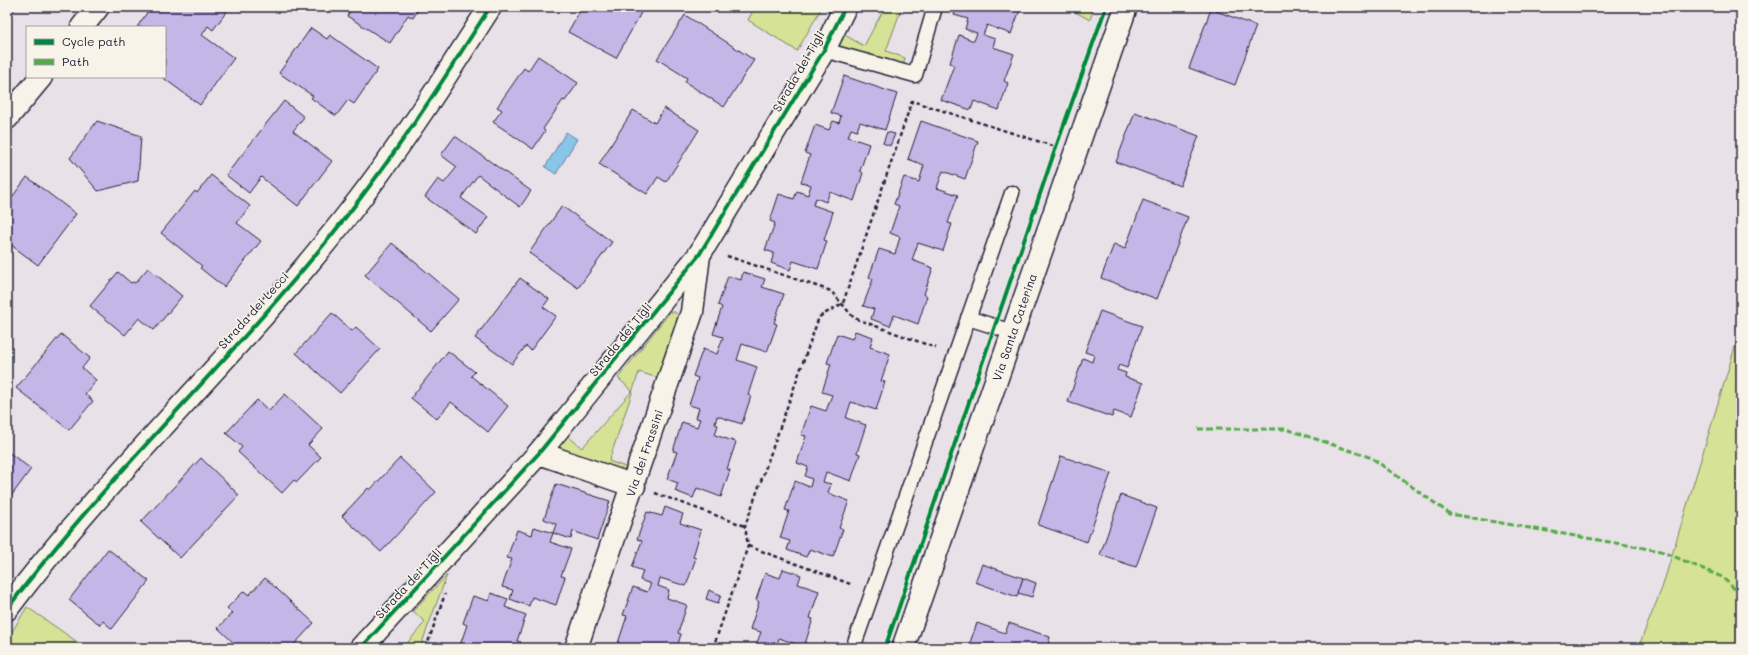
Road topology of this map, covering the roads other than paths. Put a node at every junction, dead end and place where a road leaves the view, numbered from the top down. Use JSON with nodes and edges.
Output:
{"nodes":[{"id":1,"x":98,"y":7,"type":"edge"},
{"id":2,"x":490,"y":7,"type":"edge"},
{"id":3,"x":845,"y":7,"type":"edge"},
{"id":4,"x":935,"y":7,"type":"edge"},
{"id":5,"x":1126,"y":7,"type":"edge"},
{"id":6,"x":83,"y":26,"type":"edge"},
{"id":7,"x":824,"y":50,"type":"junction"},
{"id":8,"x":40,"y":78,"type":"edge"},
{"id":9,"x":7,"y":118,"type":"edge"},
{"id":10,"x":1012,"y":193,"type":"dead end"},
{"id":11,"x":701,"y":252,"type":"junction"},
{"id":12,"x":968,"y":318,"type":"junction"},
{"id":13,"x":1012,"y":332,"type":"junction"},
{"id":14,"x":539,"y":454,"type":"junction"},
{"id":15,"x":634,"y":486,"type":"junction"},
{"id":16,"x":7,"y":609,"type":"edge"},
{"id":17,"x":362,"y":648,"type":"edge"},
{"id":18,"x":576,"y":648,"type":"edge"},
{"id":19,"x":853,"y":648,"type":"edge"},
{"id":20,"x":902,"y":648,"type":"edge"}],
"edges":[{"from":1,"to":6,"type":"street"},
{"from":2,"to":16,"type":"street","name":"Strada dei Lecci"},
{"from":3,"to":7,"type":"street","name":"Strada dei Tigli"},
{"from":4,"to":7,"type":"lane"},
{"from":5,"to":13,"type":"street","name":"Via Santa Caterina"},
{"from":7,"to":11,"type":"street","name":"Strada dei Tigli"},
{"from":8,"to":9,"type":"street"},
{"from":10,"to":12,"type":"lane"},
{"from":11,"to":14,"type":"street","name":"Strada dei Tigli"},
{"from":11,"to":15,"type":"street","name":"Via dei Frassini"},
{"from":12,"to":13,"type":"lane"},
{"from":12,"to":19,"type":"lane"},
{"from":13,"to":20,"type":"street","name":"Via Santa Caterina"},
{"from":14,"to":15,"type":"street"},
{"from":14,"to":17,"type":"street","name":"Strada dei Tigli"},
{"from":15,"to":18,"type":"street","name":"Via dei Frassini"}]}
